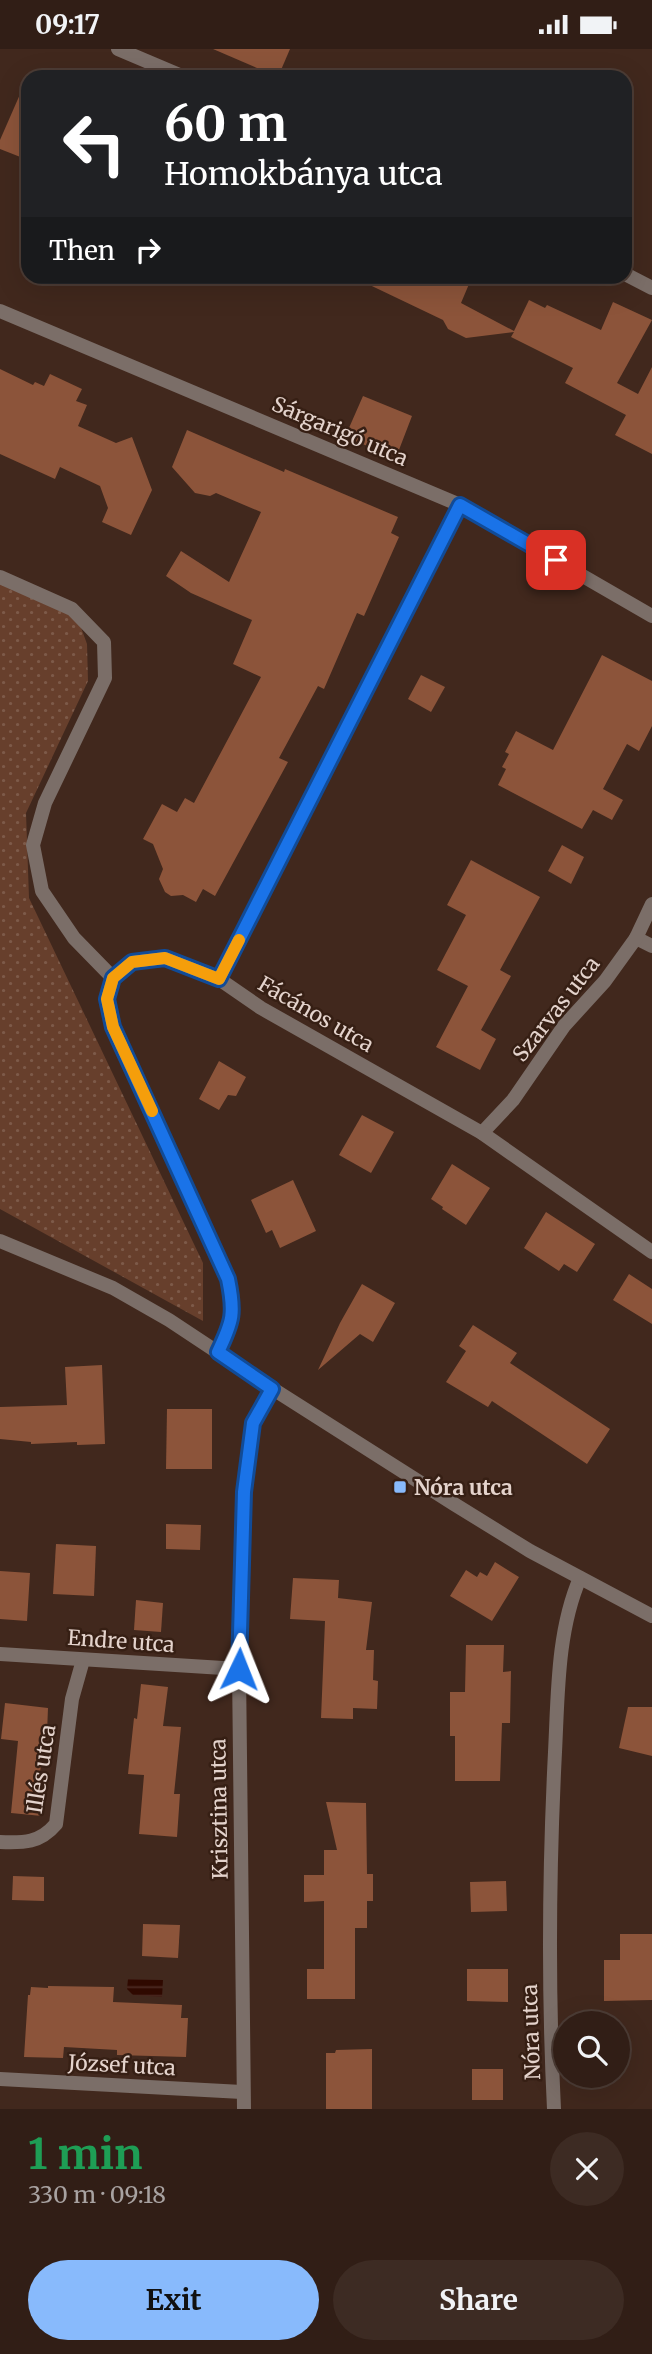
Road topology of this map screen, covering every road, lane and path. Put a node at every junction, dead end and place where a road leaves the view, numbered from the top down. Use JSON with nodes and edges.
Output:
{"nodes":[{"id":1,"x":118,"y":49,"type":"edge"},
{"id":2,"x":168,"y":70,"type":"edge"},
{"id":3,"x":632,"y":278,"type":"edge"},
{"id":4,"x":652,"y":288,"type":"edge"},
{"id":5,"x":0,"y":311,"type":"edge"},
{"id":6,"x":460,"y":505,"type":"junction"},
{"id":7,"x":0,"y":577,"type":"edge"},
{"id":8,"x":652,"y":616,"type":"edge"},
{"id":9,"x":652,"y":904,"type":"edge"},
{"id":10,"x":636,"y":938,"type":"junction"},
{"id":11,"x":652,"y":946,"type":"edge"},
{"id":12,"x":113,"y":978,"type":"junction"},
{"id":13,"x":219,"y":979,"type":"junction"},
{"id":14,"x":482,"y":1133,"type":"junction"},
{"id":15,"x":0,"y":1241,"type":"edge"},
{"id":16,"x":652,"y":1252,"type":"edge"},
{"id":17,"x":218,"y":1352,"type":"junction"},
{"id":18,"x":272,"y":1389,"type":"junction"},
{"id":19,"x":580,"y":1579,"type":"junction"},
{"id":20,"x":652,"y":1616,"type":"edge"},
{"id":21,"x":0,"y":1654,"type":"edge"},
{"id":22,"x":83,"y":1660,"type":"junction"},
{"id":23,"x":239,"y":1669,"type":"junction"},
{"id":24,"x":0,"y":1842,"type":"edge"},
{"id":25,"x":0,"y":2079,"type":"edge"},
{"id":26,"x":242,"y":2092,"type":"junction"},
{"id":27,"x":244,"y":2109,"type":"edge"},
{"id":28,"x":554,"y":2109,"type":"edge"}],
"edges":[{"from":1,"to":2,"type":"street"},
{"from":3,"to":4,"type":"street"},
{"from":5,"to":6,"type":"street","name":"Sárgarigó utca"},
{"from":6,"to":8,"type":"street","name":"Sárgarigó utca"},
{"from":6,"to":13,"type":"street"},
{"from":7,"to":12,"type":"street"},
{"from":9,"to":10,"type":"street","name":"Szarvas utca"},
{"from":10,"to":11,"type":"street"},
{"from":10,"to":14,"type":"street","name":"Szarvas utca"},
{"from":12,"to":13,"type":"street","name":"Fácános utca"},
{"from":12,"to":17,"type":"street"},
{"from":13,"to":14,"type":"street","name":"Fácános utca"},
{"from":14,"to":16,"type":"street","name":"Fácános utca"},
{"from":15,"to":17,"type":"street"},
{"from":17,"to":18,"type":"street"},
{"from":18,"to":19,"type":"street"},
{"from":18,"to":23,"type":"street","name":"Krisztina utca"},
{"from":19,"to":20,"type":"street"},
{"from":19,"to":28,"type":"street","name":"Nóra utca"},
{"from":21,"to":22,"type":"street","name":"Endre utca"},
{"from":22,"to":23,"type":"street","name":"Endre utca"},
{"from":22,"to":24,"type":"street","name":"Illés utca"},
{"from":23,"to":26,"type":"street","name":"Krisztina utca"},
{"from":25,"to":26,"type":"street","name":"József utca"},
{"from":26,"to":27,"type":"street","name":"Krisztina utca"}]}
